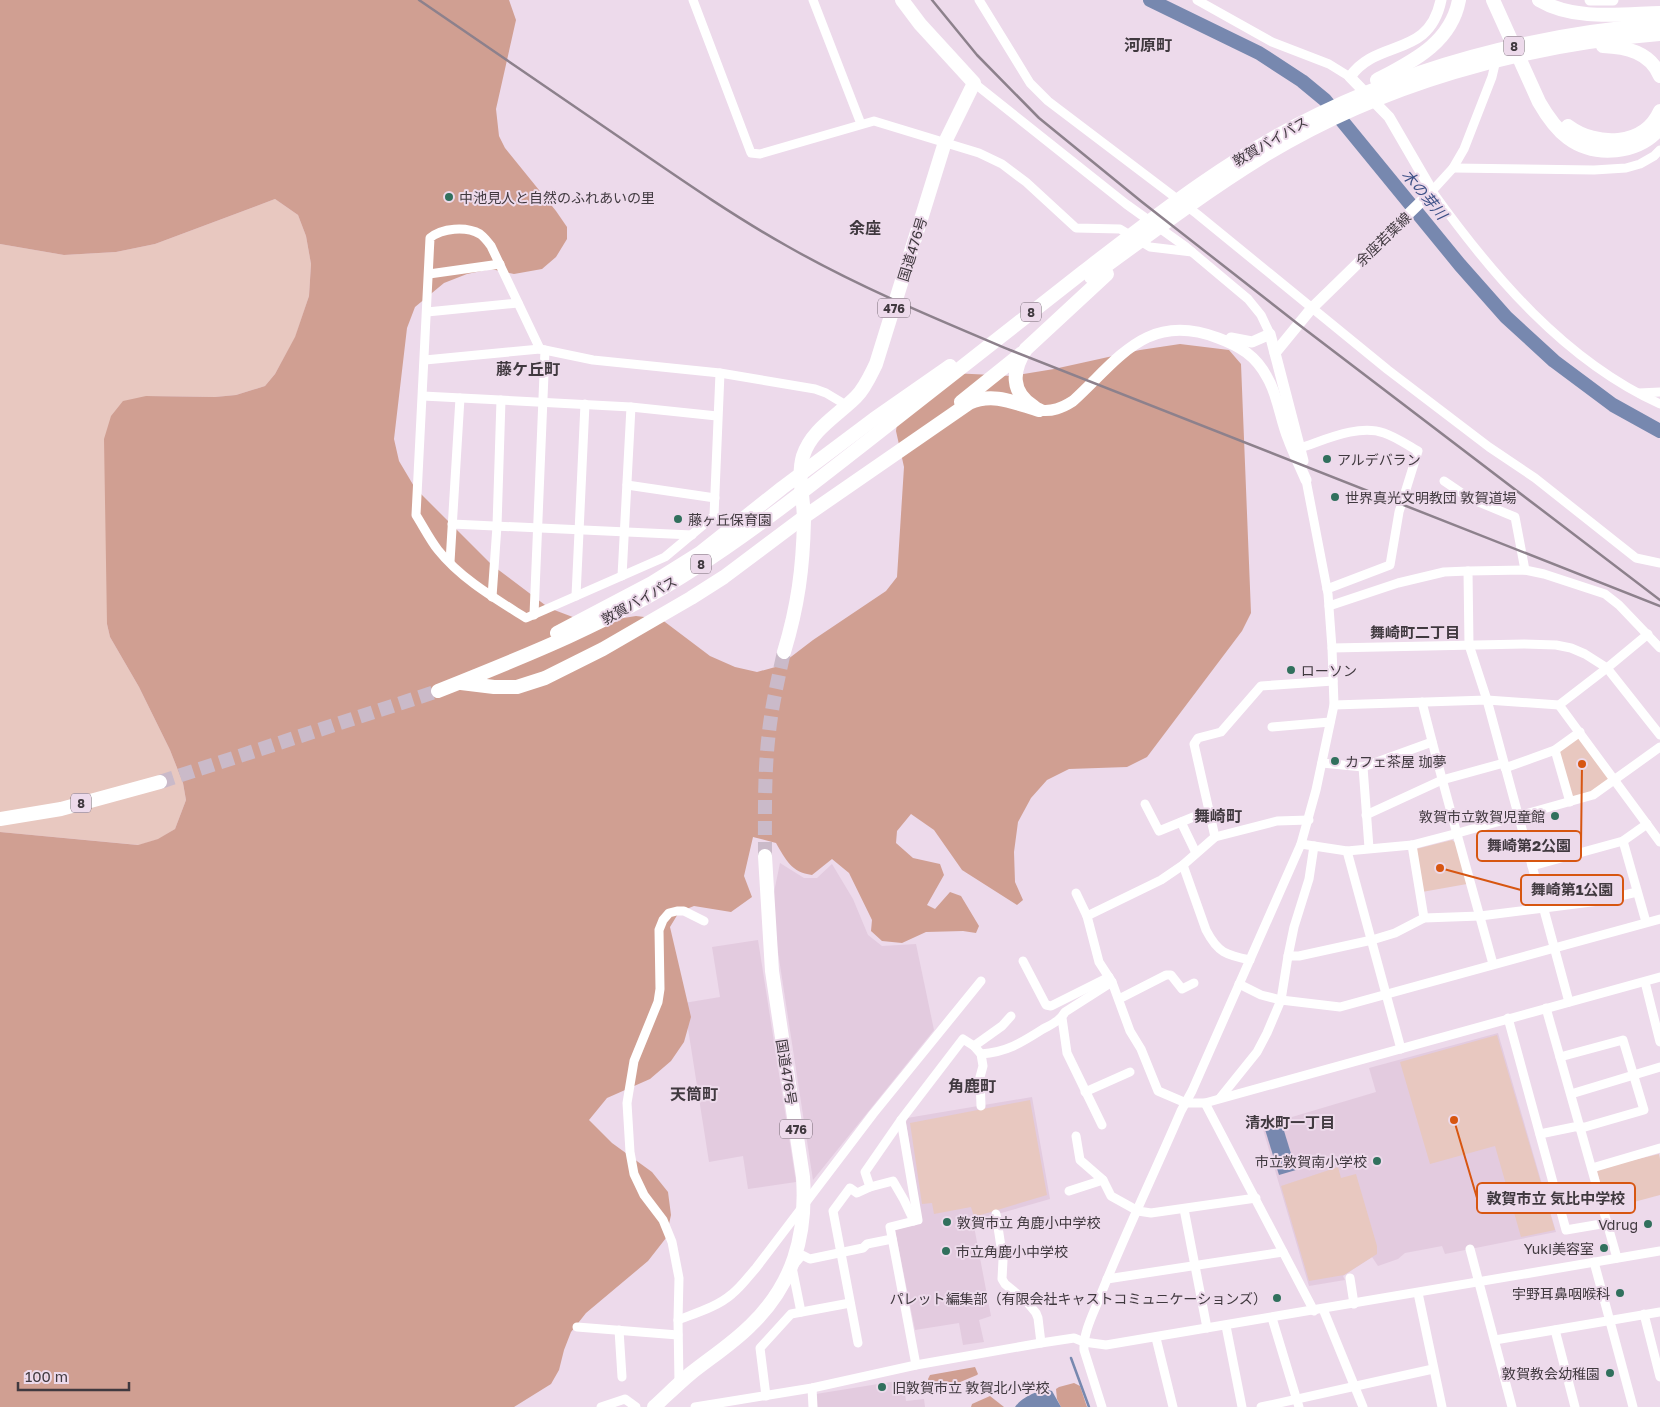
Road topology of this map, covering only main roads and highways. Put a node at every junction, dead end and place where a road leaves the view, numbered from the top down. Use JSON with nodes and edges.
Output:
{"nodes":[{"id":1,"x":902,"y":0,"type":"edge"},
{"id":2,"x":1442,"y":0,"type":"edge"},
{"id":3,"x":1459,"y":0,"type":"edge"},
{"id":4,"x":1494,"y":0,"type":"edge"},
{"id":5,"x":1502,"y":0,"type":"edge"},
{"id":6,"x":1539,"y":0,"type":"edge"},
{"id":7,"x":1590,"y":0,"type":"edge"},
{"id":8,"x":1613,"y":0,"type":"edge"},
{"id":9,"x":1660,"y":13,"type":"edge"},
{"id":10,"x":1660,"y":24,"type":"edge"},
{"id":11,"x":1660,"y":34,"type":"edge"},
{"id":12,"x":1514,"y":36,"type":"junction"},
{"id":13,"x":1496,"y":60,"type":"junction"},
{"id":14,"x":1527,"y":67,"type":"junction"},
{"id":15,"x":1660,"y":76,"type":"edge"},
{"id":16,"x":1375,"y":91,"type":"junction"},
{"id":17,"x":1660,"y":111,"type":"edge"},
{"id":18,"x":1660,"y":128,"type":"edge"},
{"id":19,"x":1129,"y":247,"type":"junction"},
{"id":20,"x":1034,"y":310,"type":"junction"},
{"id":21,"x":1211,"y":335,"type":"junction"},
{"id":22,"x":1026,"y":349,"type":"junction"},
{"id":23,"x":1275,"y":353,"type":"junction"},
{"id":24,"x":940,"y":385,"type":"junction"},
{"id":25,"x":1039,"y":410,"type":"junction"},
{"id":26,"x":910,"y":444,"type":"junction"},
{"id":27,"x":801,"y":474,"type":"junction"},
{"id":28,"x":804,"y":517,"type":"junction"},
{"id":29,"x":784,"y":652,"type":"tunnel mouth"},
{"id":30,"x":488,"y":669,"type":"junction"},
{"id":31,"x":458,"y":682,"type":"junction"},
{"id":32,"x":438,"y":690,"type":"tunnel mouth"},
{"id":33,"x":160,"y":782,"type":"tunnel mouth"},
{"id":34,"x":0,"y":819,"type":"edge"},
{"id":35,"x":765,"y":856,"type":"tunnel mouth"},
{"id":36,"x":654,"y":1407,"type":"edge"}],
"edges":[{"from":1,"to":27,"type":"highway","name":"国道476号","number":"476"},
{"from":2,"to":23,"type":"main road","name":"余座若葉線"},
{"from":3,"to":16,"type":"highway"},
{"from":4,"to":12,"type":"highway"},
{"from":5,"to":12,"type":"highway"},
{"from":6,"to":9,"type":"highway"},
{"from":7,"to":8,"type":"main road"},
{"from":10,"to":16,"type":"highway","name":"敦賀バイパス","number":"8"},
{"from":11,"to":13,"type":"highway","name":"敦賀バイパス","number":"8"},
{"from":12,"to":14,"type":"highway"},
{"from":13,"to":15,"type":"highway"},
{"from":13,"to":16,"type":"highway","name":"敦賀バイパス","number":"8"},
{"from":14,"to":17,"type":"highway"},
{"from":14,"to":18,"type":"highway"},
{"from":16,"to":19,"type":"highway","name":"敦賀バイパス","number":"8"},
{"from":16,"to":19,"type":"highway","name":"敦賀バイパス","number":"8"},
{"from":19,"to":20,"type":"highway","name":"敦賀バイパス","number":"8"},
{"from":19,"to":22,"type":"highway"},
{"from":19,"to":24,"type":"highway","name":"敦賀バイパス","number":"8"},
{"from":20,"to":24,"type":"highway","name":"敦賀バイパス","number":"8"},
{"from":20,"to":27,"type":"highway"},
{"from":21,"to":23,"type":"main road"},
{"from":21,"to":23,"type":"main road"},
{"from":21,"to":25,"type":"main road"},
{"from":22,"to":25,"type":"highway"},
{"from":22,"to":26,"type":"highway"},
{"from":24,"to":30,"type":"highway","name":"敦賀バイパス","number":"8"},
{"from":25,"to":26,"type":"highway"},
{"from":26,"to":28,"type":"highway"},
{"from":27,"to":28,"type":"highway","name":"国道476号","number":"476"},
{"from":27,"to":30,"type":"highway"},
{"from":28,"to":29,"type":"highway","name":"国道476号","number":"476"},
{"from":28,"to":31,"type":"highway"},
{"from":30,"to":31,"type":"highway","name":"敦賀バイパス","number":"8"},
{"from":31,"to":32,"type":"highway","name":"敦賀バイパス","number":"8"},
{"from":33,"to":34,"type":"highway","number":"8"},
{"from":35,"to":36,"type":"highway","name":"国道476号","number":"476"}]}
